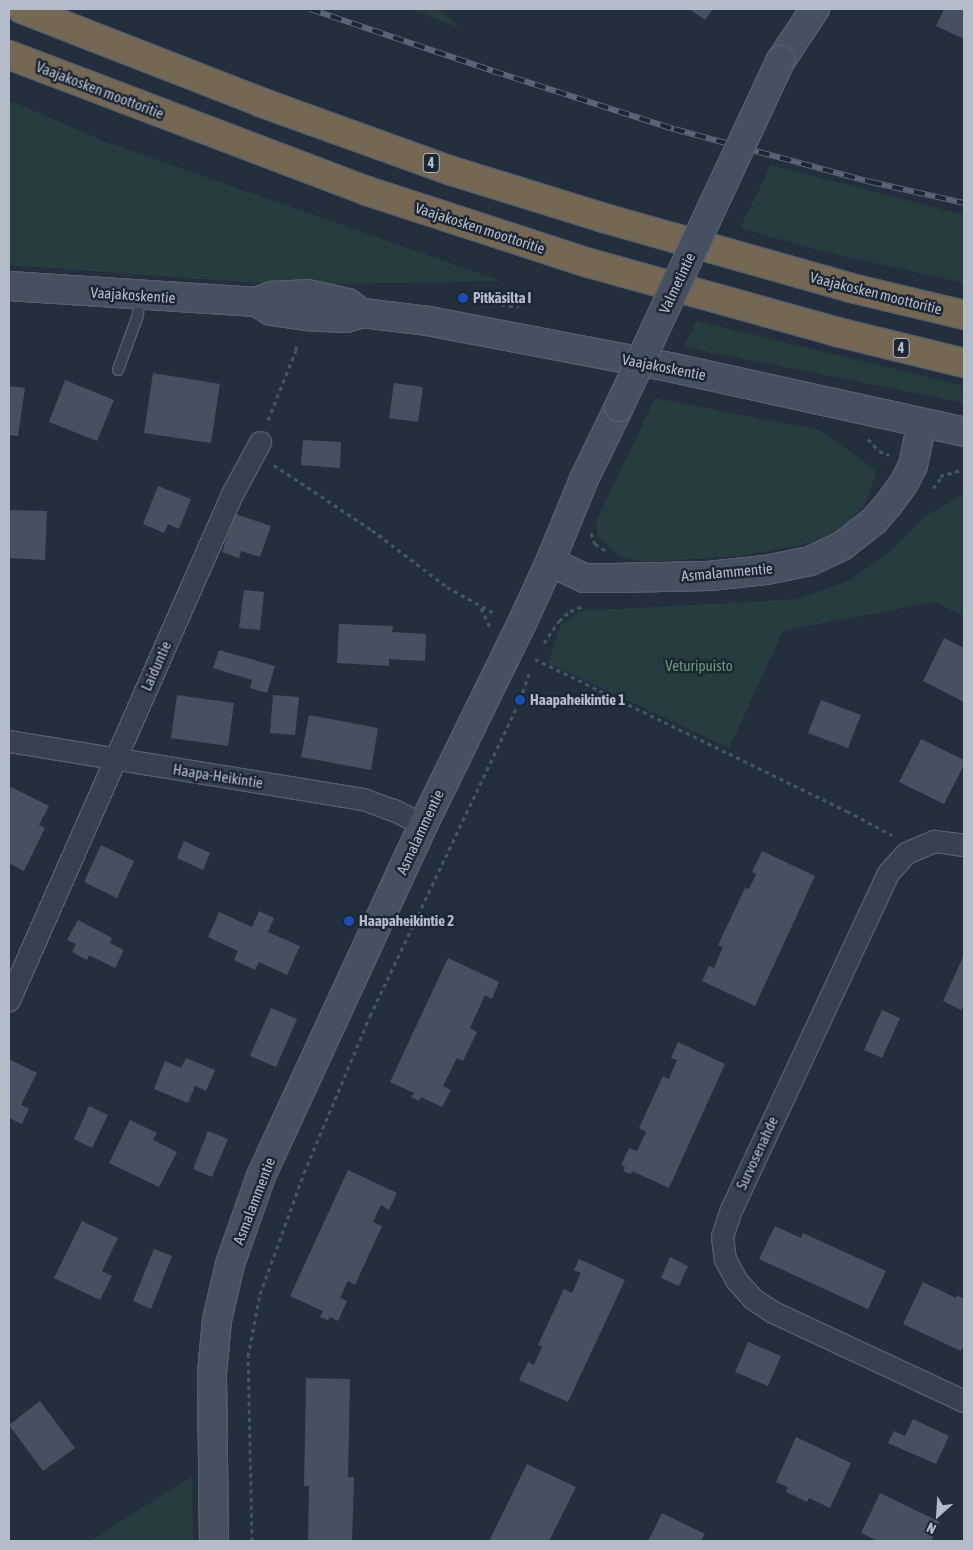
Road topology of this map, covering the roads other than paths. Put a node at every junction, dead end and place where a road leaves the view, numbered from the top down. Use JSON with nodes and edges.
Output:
{"nodes":[{"id":1,"x":22,"y":9,"type":"edge"},
{"id":2,"x":815,"y":9,"type":"edge"},
{"id":3,"x":9,"y":55,"type":"edge"},
{"id":4,"x":9,"y":286,"type":"edge"},
{"id":5,"x":139,"y":295,"type":"junction"},
{"id":6,"x":964,"y":315,"type":"edge"},
{"id":7,"x":964,"y":363,"type":"edge"},
{"id":8,"x":118,"y":370,"type":"dead end"},
{"id":9,"x":922,"y":423,"type":"junction"},
{"id":10,"x":964,"y":432,"type":"edge"},
{"id":11,"x":256,"y":449,"type":"road end"},
{"id":12,"x":550,"y":562,"type":"junction"},
{"id":13,"x":9,"y":742,"type":"edge"},
{"id":14,"x":115,"y":760,"type":"junction"},
{"id":15,"x":423,"y":825,"type":"junction"},
{"id":16,"x":964,"y":845,"type":"edge"},
{"id":17,"x":9,"y":1000,"type":"edge"},
{"id":18,"x":964,"y":1401,"type":"edge"},
{"id":19,"x":214,"y":1541,"type":"edge"}],
"edges":[{"from":1,"to":6,"type":"highway","name":"Vaajakosken moottoritie","number":"4"},
{"from":2,"to":12,"type":"street","name":"Valmetintie","bridge":true},
{"from":3,"to":7,"type":"highway","name":"Vaajakosken moottoritie","number":"4"},
{"from":4,"to":5,"type":"street","name":"Vaajakoskentie"},
{"from":5,"to":8,"type":"lane"},
{"from":5,"to":9,"type":"street","name":"Vaajakoskentie"},
{"from":9,"to":10,"type":"street","name":"Vaajakoskentie"},
{"from":9,"to":12,"type":"street","name":"Asmalammentie"},
{"from":11,"to":14,"type":"street","name":"Laiduntie"},
{"from":12,"to":15,"type":"street","name":"Asmalammentie"},
{"from":13,"to":14,"type":"street","name":"Haapa-Heikintie"},
{"from":14,"to":15,"type":"street","name":"Haapa-Heikintie"},
{"from":14,"to":17,"type":"street","name":"Laiduntie"},
{"from":15,"to":19,"type":"street","name":"Asmalammentie"},
{"from":16,"to":18,"type":"street","name":"Survosenahde"}]}
